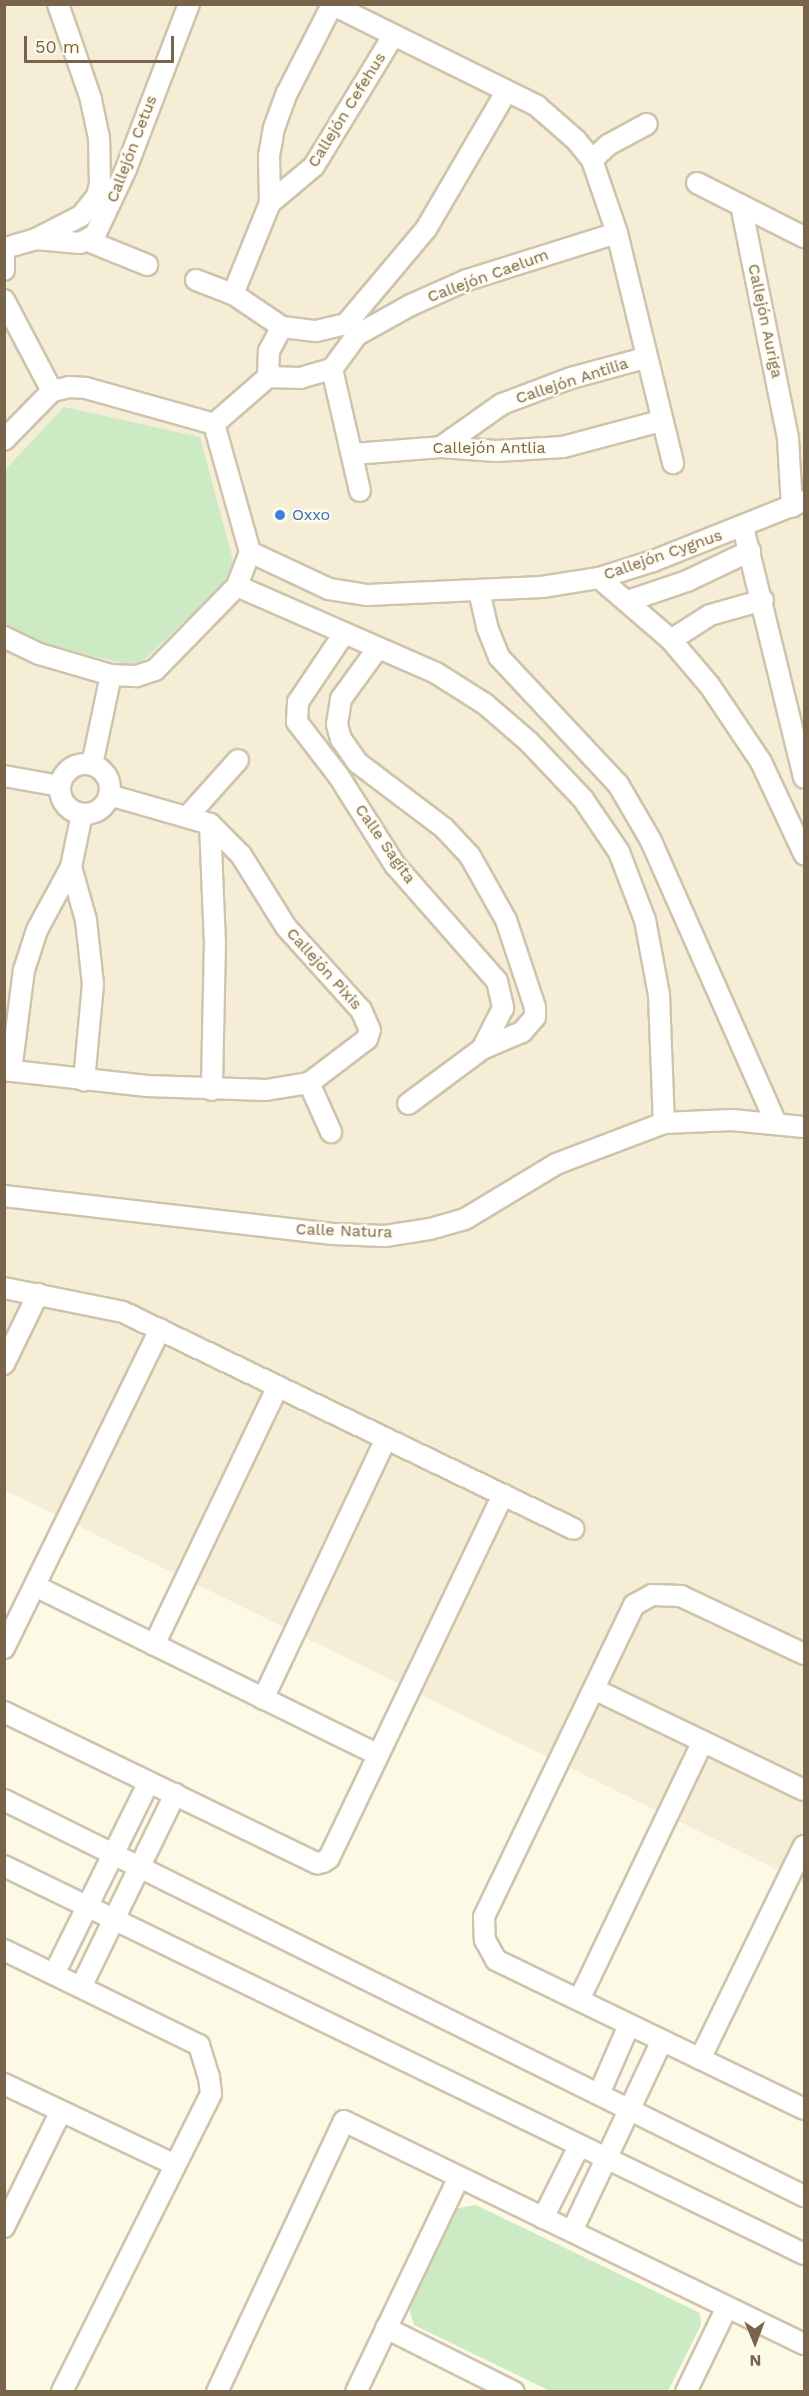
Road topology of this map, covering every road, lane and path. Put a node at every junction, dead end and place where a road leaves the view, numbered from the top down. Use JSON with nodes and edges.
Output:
{"nodes":[{"id":1,"x":58,"y":4,"type":"edge"},
{"id":2,"x":189,"y":4,"type":"edge"},
{"id":3,"x":332,"y":5,"type":"edge"},
{"id":4,"x":393,"y":36,"type":"junction"},
{"id":5,"x":506,"y":92,"type":"junction"},
{"id":6,"x":647,"y":124,"type":"dead end"},
{"id":7,"x":592,"y":160,"type":"junction"},
{"id":8,"x":697,"y":183,"type":"dead end"},
{"id":9,"x":105,"y":198,"type":"junction"},
{"id":10,"x":270,"y":203,"type":"junction"},
{"id":11,"x":741,"y":205,"type":"junction"},
{"id":12,"x":617,"y":233,"type":"junction"},
{"id":13,"x":804,"y":237,"type":"edge"},
{"id":14,"x":36,"y":239,"type":"junction"},
{"id":15,"x":88,"y":241,"type":"junction"},
{"id":16,"x":5,"y":248,"type":"edge"},
{"id":17,"x":147,"y":265,"type":"dead end"},
{"id":18,"x":4,"y":270,"type":"edge"},
{"id":19,"x":196,"y":280,"type":"dead end"},
{"id":20,"x":233,"y":294,"type":"junction"},
{"id":21,"x":4,"y":300,"type":"edge"},
{"id":22,"x":282,"y":327,"type":"junction"},
{"id":23,"x":351,"y":330,"type":"junction"},
{"id":24,"x":645,"y":358,"type":"junction"},
{"id":25,"x":332,"y":369,"type":"junction"},
{"id":26,"x":267,"y":377,"type":"junction"},
{"id":27,"x":52,"y":391,"type":"junction"},
{"id":28,"x":661,"y":421,"type":"junction"},
{"id":29,"x":213,"y":424,"type":"junction"},
{"id":30,"x":4,"y":440,"type":"edge"},
{"id":31,"x":441,"y":447,"type":"junction"},
{"id":32,"x":353,"y":454,"type":"junction"},
{"id":33,"x":673,"y":463,"type":"dead end"},
{"id":34,"x":360,"y":491,"type":"dead end"},
{"id":35,"x":798,"y":504,"type":"edge"},
{"id":36,"x":743,"y":527,"type":"junction"},
{"id":37,"x":750,"y":551,"type":"junction"},
{"id":38,"x":250,"y":552,"type":"junction"},
{"id":39,"x":599,"y":578,"type":"junction"},
{"id":40,"x":237,"y":586,"type":"junction"},
{"id":41,"x":480,"y":591,"type":"junction"},
{"id":42,"x":763,"y":600,"type":"junction"},
{"id":43,"x":628,"y":601,"type":"junction"},
{"id":44,"x":343,"y":635,"type":"junction"},
{"id":45,"x":4,"y":637,"type":"edge"},
{"id":46,"x":671,"y":640,"type":"junction"},
{"id":47,"x":378,"y":648,"type":"junction"},
{"id":48,"x":111,"y":675,"type":"junction"},
{"id":49,"x":238,"y":760,"type":"dead end"},
{"id":50,"x":358,"y":762,"type":"junction"},
{"id":51,"x":92,"y":765,"type":"junction"},
{"id":52,"x":4,"y":776,"type":"edge"},
{"id":53,"x":338,"y":776,"type":"junction"},
{"id":54,"x":804,"y":778,"type":"edge"},
{"id":55,"x":60,"y":786,"type":"junction"},
{"id":56,"x":110,"y":795,"type":"junction"},
{"id":57,"x":82,"y":814,"type":"junction"},
{"id":58,"x":188,"y":816,"type":"junction"},
{"id":59,"x":210,"y":824,"type":"junction"},
{"id":60,"x":804,"y":854,"type":"edge"},
{"id":61,"x":71,"y":867,"type":"junction"},
{"id":62,"x":520,"y":963,"type":"junction"},
{"id":63,"x":497,"y":981,"type":"junction"},
{"id":64,"x":482,"y":1049,"type":"junction"},
{"id":65,"x":8,"y":1070,"type":"edge"},
{"id":66,"x":84,"y":1080,"type":"junction"},
{"id":67,"x":309,"y":1083,"type":"junction"},
{"id":68,"x":212,"y":1090,"type":"junction"},
{"id":69,"x":408,"y":1104,"type":"dead end"},
{"id":70,"x":775,"y":1121,"type":"junction"},
{"id":71,"x":664,"y":1123,"type":"junction"},
{"id":72,"x":804,"y":1126,"type":"edge"},
{"id":73,"x":331,"y":1132,"type":"dead end"},
{"id":74,"x":4,"y":1196,"type":"edge"},
{"id":75,"x":4,"y":1288,"type":"edge"},
{"id":76,"x":38,"y":1294,"type":"junction"},
{"id":77,"x":160,"y":1329,"type":"junction"},
{"id":78,"x":4,"y":1364,"type":"edge"},
{"id":79,"x":278,"y":1386,"type":"junction"},
{"id":80,"x":386,"y":1439,"type":"junction"},
{"id":81,"x":503,"y":1495,"type":"junction"},
{"id":82,"x":573,"y":1529,"type":"dead end"},
{"id":83,"x":35,"y":1586,"type":"junction"},
{"id":84,"x":154,"y":1645,"type":"junction"},
{"id":85,"x":4,"y":1648,"type":"edge"},
{"id":86,"x":804,"y":1654,"type":"edge"},
{"id":87,"x":594,"y":1689,"type":"junction"},
{"id":88,"x":263,"y":1699,"type":"junction"},
{"id":89,"x":4,"y":1712,"type":"edge"},
{"id":90,"x":703,"y":1741,"type":"junction"},
{"id":91,"x":378,"y":1755,"type":"junction"},
{"id":92,"x":149,"y":1782,"type":"junction"},
{"id":93,"x":804,"y":1790,"type":"edge"},
{"id":94,"x":175,"y":1794,"type":"junction"},
{"id":95,"x":4,"y":1800,"type":"edge"},
{"id":96,"x":804,"y":1846,"type":"edge"},
{"id":97,"x":113,"y":1853,"type":"junction"},
{"id":98,"x":4,"y":1866,"type":"edge"},
{"id":99,"x":138,"y":1866,"type":"junction"},
{"id":100,"x":88,"y":1907,"type":"junction"},
{"id":101,"x":113,"y":1920,"type":"junction"},
{"id":102,"x":4,"y":1950,"type":"edge"},
{"id":103,"x":54,"y":1974,"type":"junction"},
{"id":104,"x":81,"y":1988,"type":"junction"},
{"id":105,"x":579,"y":2000,"type":"junction"},
{"id":106,"x":629,"y":2025,"type":"junction"},
{"id":107,"x":662,"y":2041,"type":"junction"},
{"id":108,"x":700,"y":2059,"type":"junction"},
{"id":109,"x":4,"y":2084,"type":"edge"},
{"id":110,"x":599,"y":2094,"type":"junction"},
{"id":111,"x":804,"y":2109,"type":"edge"},
{"id":112,"x":630,"y":2110,"type":"junction"},
{"id":113,"x":61,"y":2111,"type":"junction"},
{"id":114,"x":579,"y":2146,"type":"junction"},
{"id":115,"x":608,"y":2159,"type":"junction"},
{"id":116,"x":175,"y":2165,"type":"junction"},
{"id":117,"x":459,"y":2177,"type":"junction"},
{"id":118,"x":804,"y":2196,"type":"edge"},
{"id":119,"x":543,"y":2218,"type":"junction"},
{"id":120,"x":4,"y":2227,"type":"edge"},
{"id":121,"x":572,"y":2232,"type":"junction"},
{"id":122,"x":804,"y":2254,"type":"edge"},
{"id":123,"x":727,"y":2307,"type":"junction"},
{"id":124,"x":386,"y":2328,"type":"junction"},
{"id":125,"x":804,"y":2344,"type":"edge"},
{"id":126,"x":62,"y":2391,"type":"edge"},
{"id":127,"x":217,"y":2391,"type":"edge"},
{"id":128,"x":356,"y":2391,"type":"edge"},
{"id":129,"x":514,"y":2391,"type":"edge"},
{"id":130,"x":686,"y":2391,"type":"edge"}],
"edges":[{"from":1,"to":9,"type":"street","name":"Callejón Cetus"},
{"from":2,"to":9,"type":"street","name":"Callejón Cetus"},
{"from":3,"to":4,"type":"street","name":"Callejón Cefehus"},
{"from":3,"to":10,"type":"street","name":"Callejón Cefehus"},
{"from":4,"to":5,"type":"street","name":"Callejón Cefehus"},
{"from":4,"to":10,"type":"street","name":"Callejón Cefehus"},
{"from":5,"to":7,"type":"street"},
{"from":5,"to":23,"type":"street","name":"Callejón Caelum"},
{"from":6,"to":7,"type":"street"},
{"from":7,"to":12,"type":"street"},
{"from":8,"to":11,"type":"street"},
{"from":9,"to":14,"type":"street","name":"Callejón Cetus"},
{"from":9,"to":15,"type":"street","name":"Callejón Cetus"},
{"from":10,"to":20,"type":"street","name":"Callejón Cefehus"},
{"from":11,"to":13,"type":"street"},
{"from":11,"to":35,"type":"street","name":"Callejón Auriga"},
{"from":12,"to":23,"type":"street","name":"Callejón Caelum"},
{"from":12,"to":24,"type":"street"},
{"from":14,"to":15,"type":"street","name":"Callejón Cetus"},
{"from":14,"to":16,"type":"street","name":"Callejón Cetus"},
{"from":15,"to":17,"type":"street"},
{"from":16,"to":18,"type":"street"},
{"from":19,"to":20,"type":"street"},
{"from":20,"to":22,"type":"street"},
{"from":21,"to":27,"type":"street"},
{"from":22,"to":23,"type":"street","name":"Callejón Caelum"},
{"from":22,"to":26,"type":"street"},
{"from":23,"to":25,"type":"street","name":"Callejón Caelum"},
{"from":24,"to":28,"type":"street"},
{"from":24,"to":31,"type":"street","name":"Callejón Antilia"},
{"from":25,"to":26,"type":"street"},
{"from":25,"to":32,"type":"street"},
{"from":26,"to":29,"type":"street"},
{"from":27,"to":29,"type":"street"},
{"from":27,"to":30,"type":"street"},
{"from":28,"to":31,"type":"street","name":"Callejón Antlia"},
{"from":28,"to":33,"type":"street"},
{"from":29,"to":38,"type":"street"},
{"from":31,"to":32,"type":"street","name":"Callejón Antlia"},
{"from":32,"to":34,"type":"street"},
{"from":35,"to":36,"type":"street","name":"Callejón Cygnus"},
{"from":36,"to":37,"type":"street"},
{"from":36,"to":39,"type":"street","name":"Callejón Cygnus"},
{"from":37,"to":42,"type":"street"},
{"from":37,"to":43,"type":"street","name":"Callejón Cygnus"},
{"from":38,"to":40,"type":"street"},
{"from":38,"to":41,"type":"street","name":"Callejón Cygnus"},
{"from":39,"to":41,"type":"street","name":"Callejón Cygnus"},
{"from":39,"to":43,"type":"street"},
{"from":40,"to":44,"type":"street"},
{"from":40,"to":48,"type":"street"},
{"from":41,"to":70,"type":"street"},
{"from":42,"to":46,"type":"street"},
{"from":42,"to":54,"type":"street"},
{"from":43,"to":46,"type":"street"},
{"from":44,"to":47,"type":"street"},
{"from":44,"to":53,"type":"street","name":"Calle Sagita"},
{"from":45,"to":48,"type":"street"},
{"from":46,"to":60,"type":"street"},
{"from":47,"to":50,"type":"street"},
{"from":47,"to":71,"type":"street"},
{"from":48,"to":51,"type":"street"},
{"from":49,"to":58,"type":"street"},
{"from":50,"to":53,"type":"street"},
{"from":50,"to":62,"type":"street"},
{"from":51,"to":55,"type":"street"},
{"from":51,"to":56,"type":"street"},
{"from":52,"to":55,"type":"street"},
{"from":53,"to":63,"type":"street","name":"Calle Sagita"},
{"from":55,"to":57,"type":"street"},
{"from":56,"to":57,"type":"street"},
{"from":56,"to":58,"type":"street","name":"Callejón Pixis"},
{"from":57,"to":61,"type":"street"},
{"from":58,"to":59,"type":"street","name":"Callejón Pixis"},
{"from":59,"to":67,"type":"street","name":"Callejón Pixis"},
{"from":59,"to":68,"type":"street"},
{"from":61,"to":65,"type":"street"},
{"from":61,"to":66,"type":"street"},
{"from":62,"to":63,"type":"street"},
{"from":62,"to":64,"type":"street"},
{"from":63,"to":64,"type":"street"},
{"from":64,"to":69,"type":"street"},
{"from":65,"to":66,"type":"street","name":"Callejón Pixis"},
{"from":66,"to":68,"type":"street","name":"Callejón Pixis"},
{"from":67,"to":68,"type":"street","name":"Callejón Pixis"},
{"from":67,"to":73,"type":"street"},
{"from":70,"to":71,"type":"street","name":"Calle Natura"},
{"from":70,"to":72,"type":"street","name":"Calle Natura"},
{"from":71,"to":74,"type":"street","name":"Calle Natura"},
{"from":75,"to":76,"type":"street"},
{"from":76,"to":77,"type":"street"},
{"from":76,"to":78,"type":"street"},
{"from":77,"to":79,"type":"street"},
{"from":77,"to":83,"type":"street"},
{"from":79,"to":80,"type":"street"},
{"from":79,"to":84,"type":"street"},
{"from":80,"to":81,"type":"street"},
{"from":80,"to":88,"type":"street"},
{"from":81,"to":82,"type":"street"},
{"from":81,"to":91,"type":"street"},
{"from":83,"to":84,"type":"street"},
{"from":83,"to":85,"type":"street"},
{"from":84,"to":88,"type":"street"},
{"from":86,"to":87,"type":"street"},
{"from":87,"to":90,"type":"street"},
{"from":87,"to":105,"type":"street"},
{"from":88,"to":91,"type":"street"},
{"from":89,"to":92,"type":"street"},
{"from":90,"to":93,"type":"street"},
{"from":90,"to":105,"type":"street"},
{"from":91,"to":94,"type":"street"},
{"from":92,"to":94,"type":"street"},
{"from":92,"to":97,"type":"street"},
{"from":94,"to":99,"type":"street"},
{"from":95,"to":97,"type":"street"},
{"from":96,"to":108,"type":"street"},
{"from":97,"to":99,"type":"street"},
{"from":97,"to":100,"type":"street"},
{"from":98,"to":100,"type":"street"},
{"from":99,"to":101,"type":"street"},
{"from":99,"to":110,"type":"street"},
{"from":100,"to":101,"type":"street"},
{"from":100,"to":103,"type":"street"},
{"from":101,"to":104,"type":"street"},
{"from":101,"to":114,"type":"street"},
{"from":102,"to":103,"type":"street"},
{"from":103,"to":104,"type":"street"},
{"from":104,"to":116,"type":"street"},
{"from":105,"to":106,"type":"street"},
{"from":106,"to":107,"type":"street"},
{"from":106,"to":110,"type":"street"},
{"from":107,"to":108,"type":"street"},
{"from":107,"to":112,"type":"street"},
{"from":108,"to":111,"type":"street"},
{"from":109,"to":113,"type":"street"},
{"from":110,"to":112,"type":"street"},
{"from":112,"to":115,"type":"street"},
{"from":112,"to":118,"type":"street"},
{"from":113,"to":116,"type":"street"},
{"from":113,"to":120,"type":"street"},
{"from":114,"to":115,"type":"street"},
{"from":114,"to":119,"type":"street"},
{"from":115,"to":121,"type":"street"},
{"from":115,"to":122,"type":"street"},
{"from":116,"to":126,"type":"street"},
{"from":117,"to":119,"type":"street"},
{"from":117,"to":124,"type":"street"},
{"from":117,"to":127,"type":"street"},
{"from":119,"to":121,"type":"street"},
{"from":121,"to":123,"type":"street"},
{"from":123,"to":125,"type":"street"},
{"from":123,"to":130,"type":"street"},
{"from":124,"to":128,"type":"street"},
{"from":124,"to":129,"type":"street"}]}
